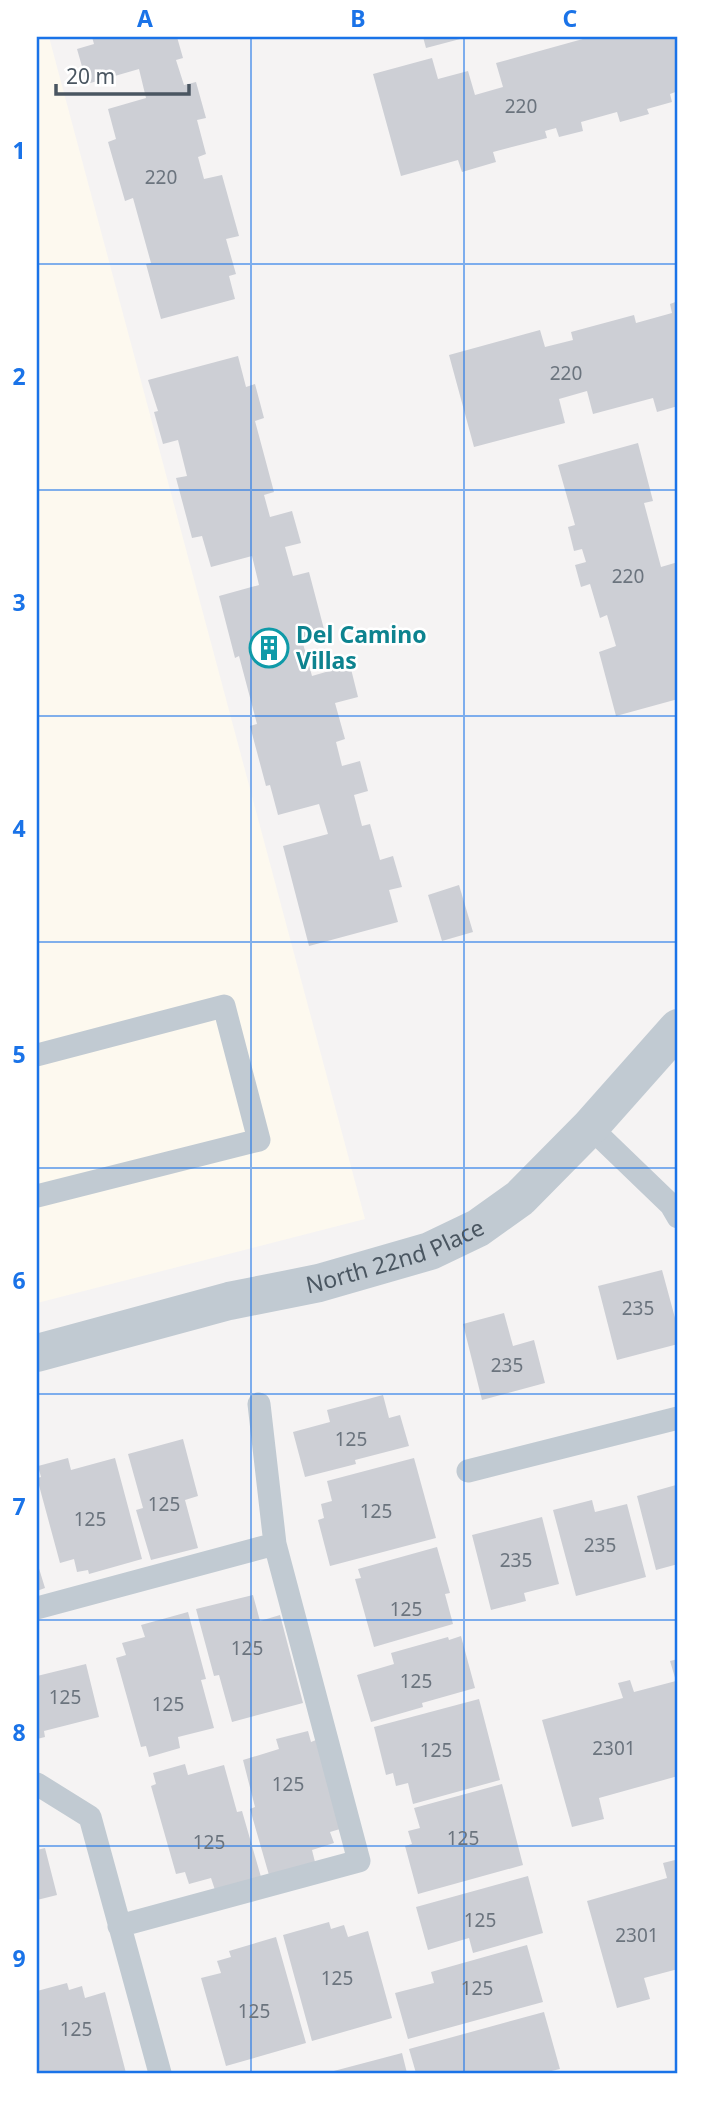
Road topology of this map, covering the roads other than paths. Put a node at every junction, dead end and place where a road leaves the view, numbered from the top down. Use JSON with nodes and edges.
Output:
{"nodes":[{"id":1,"x":678,"y":1028,"type":"edge"},
{"id":2,"x":37,"y":1055,"type":"edge"},
{"id":3,"x":590,"y":1127,"type":"junction"},
{"id":4,"x":37,"y":1196,"type":"edge"},
{"id":5,"x":678,"y":1217,"type":"edge"},
{"id":6,"x":37,"y":1353,"type":"edge"},
{"id":7,"x":259,"y":1404,"type":"dead end"},
{"id":8,"x":678,"y":1418,"type":"edge"},
{"id":9,"x":468,"y":1471,"type":"dead end"},
{"id":10,"x":275,"y":1544,"type":"junction"},
{"id":11,"x":37,"y":1608,"type":"edge"},
{"id":12,"x":37,"y":1784,"type":"edge"},
{"id":13,"x":119,"y":1926,"type":"junction"},
{"id":14,"x":160,"y":2073,"type":"edge"}],
"edges":[{"from":1,"to":3,"type":"street","name":"North 22nd Place"},
{"from":2,"to":4,"type":"lane"},
{"from":3,"to":5,"type":"lane"},
{"from":3,"to":6,"type":"street","name":"North 22nd Place"},
{"from":7,"to":10,"type":"lane"},
{"from":8,"to":9,"type":"lane"},
{"from":10,"to":11,"type":"lane"},
{"from":10,"to":13,"type":"lane"},
{"from":12,"to":13,"type":"lane"},
{"from":13,"to":14,"type":"lane"}]}
